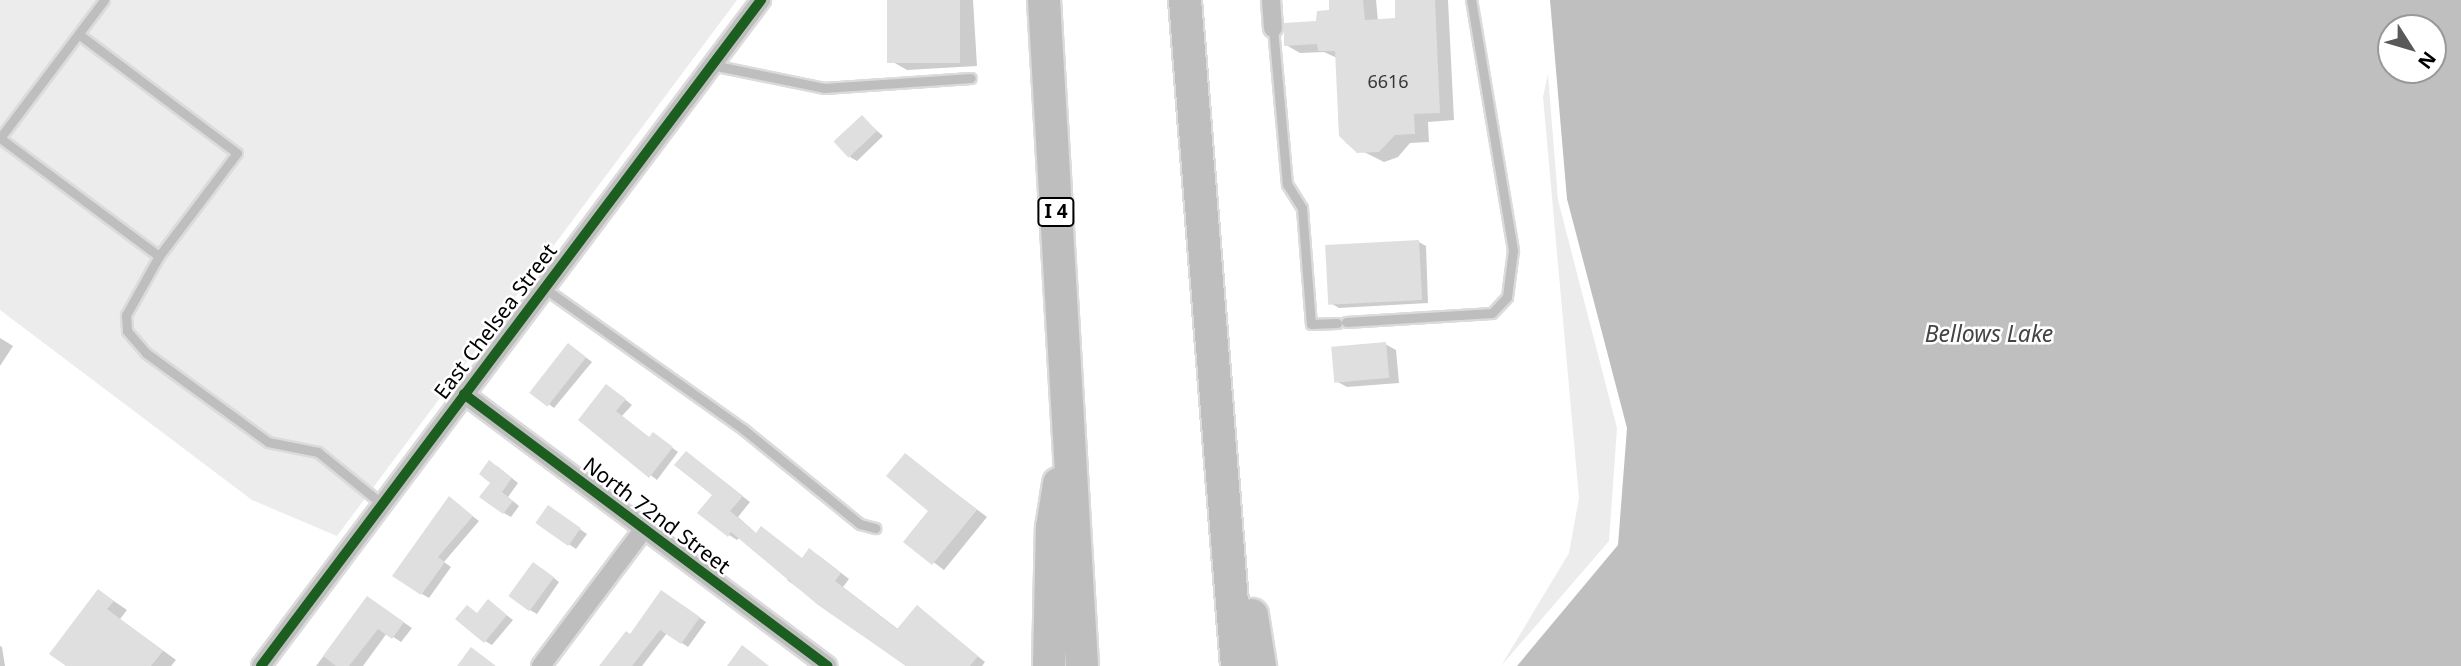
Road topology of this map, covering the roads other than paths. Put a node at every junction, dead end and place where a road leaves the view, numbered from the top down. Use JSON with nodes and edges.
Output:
{"nodes":[{"id":1,"x":104,"y":0,"type":"edge"},
{"id":2,"x":761,"y":0,"type":"edge"},
{"id":3,"x":1044,"y":0,"type":"edge"},
{"id":4,"x":1185,"y":0,"type":"edge"},
{"id":5,"x":1271,"y":0,"type":"edge"},
{"id":6,"x":1471,"y":0,"type":"edge"},
{"id":7,"x":1273,"y":28,"type":"joint"},
{"id":8,"x":80,"y":34,"type":"junction"},
{"id":9,"x":712,"y":65,"type":"junction"},
{"id":10,"x":971,"y":78,"type":"dead end"},
{"id":11,"x":0,"y":138,"type":"edge"},
{"id":12,"x":159,"y":257,"type":"junction"},
{"id":13,"x":544,"y":288,"type":"junction"},
{"id":14,"x":1217,"y":372,"type":"junction"},
{"id":15,"x":464,"y":394,"type":"junction"},
{"id":16,"x":1069,"y":424,"type":"junction"},
{"id":17,"x":382,"y":504,"type":"junction"},
{"id":18,"x":875,"y":528,"type":"dead end"},
{"id":19,"x":644,"y":529,"type":"junction"},
{"id":20,"x":823,"y":665,"type":"edge"},
{"id":21,"x":261,"y":666,"type":"edge"},
{"id":22,"x":541,"y":666,"type":"edge"},
{"id":23,"x":1049,"y":666,"type":"edge"},
{"id":24,"x":1082,"y":666,"type":"edge"},
{"id":25,"x":1237,"y":666,"type":"edge"},
{"id":26,"x":1260,"y":666,"type":"edge"}],
"edges":[{"from":1,"to":8,"type":"lane"},
{"from":2,"to":9,"type":"street","name":"East Chelsea Street"},
{"from":3,"to":16,"type":"highway","number":"I 4"},
{"from":4,"to":14,"type":"highway"},
{"from":5,"to":7,"type":"street"},
{"from":6,"to":7,"type":"lane"},
{"from":8,"to":11,"type":"lane"},
{"from":8,"to":12,"type":"lane"},
{"from":9,"to":10,"type":"lane"},
{"from":9,"to":13,"type":"street","name":"East Chelsea Street"},
{"from":11,"to":12,"type":"lane"},
{"from":12,"to":17,"type":"lane"},
{"from":13,"to":15,"type":"street","name":"East Chelsea Street"},
{"from":13,"to":18,"type":"lane"},
{"from":14,"to":25,"type":"highway"},
{"from":14,"to":26,"type":"highway"},
{"from":15,"to":17,"type":"street","name":"East Chelsea Street"},
{"from":15,"to":19,"type":"street","name":"North 72nd Street"},
{"from":16,"to":23,"type":"highway"},
{"from":16,"to":24,"type":"highway","number":"I 4"},
{"from":17,"to":21,"type":"street","name":"East Chelsea Street"},
{"from":19,"to":20,"type":"street","name":"North 72nd Street"},
{"from":19,"to":22,"type":"street"}]}
